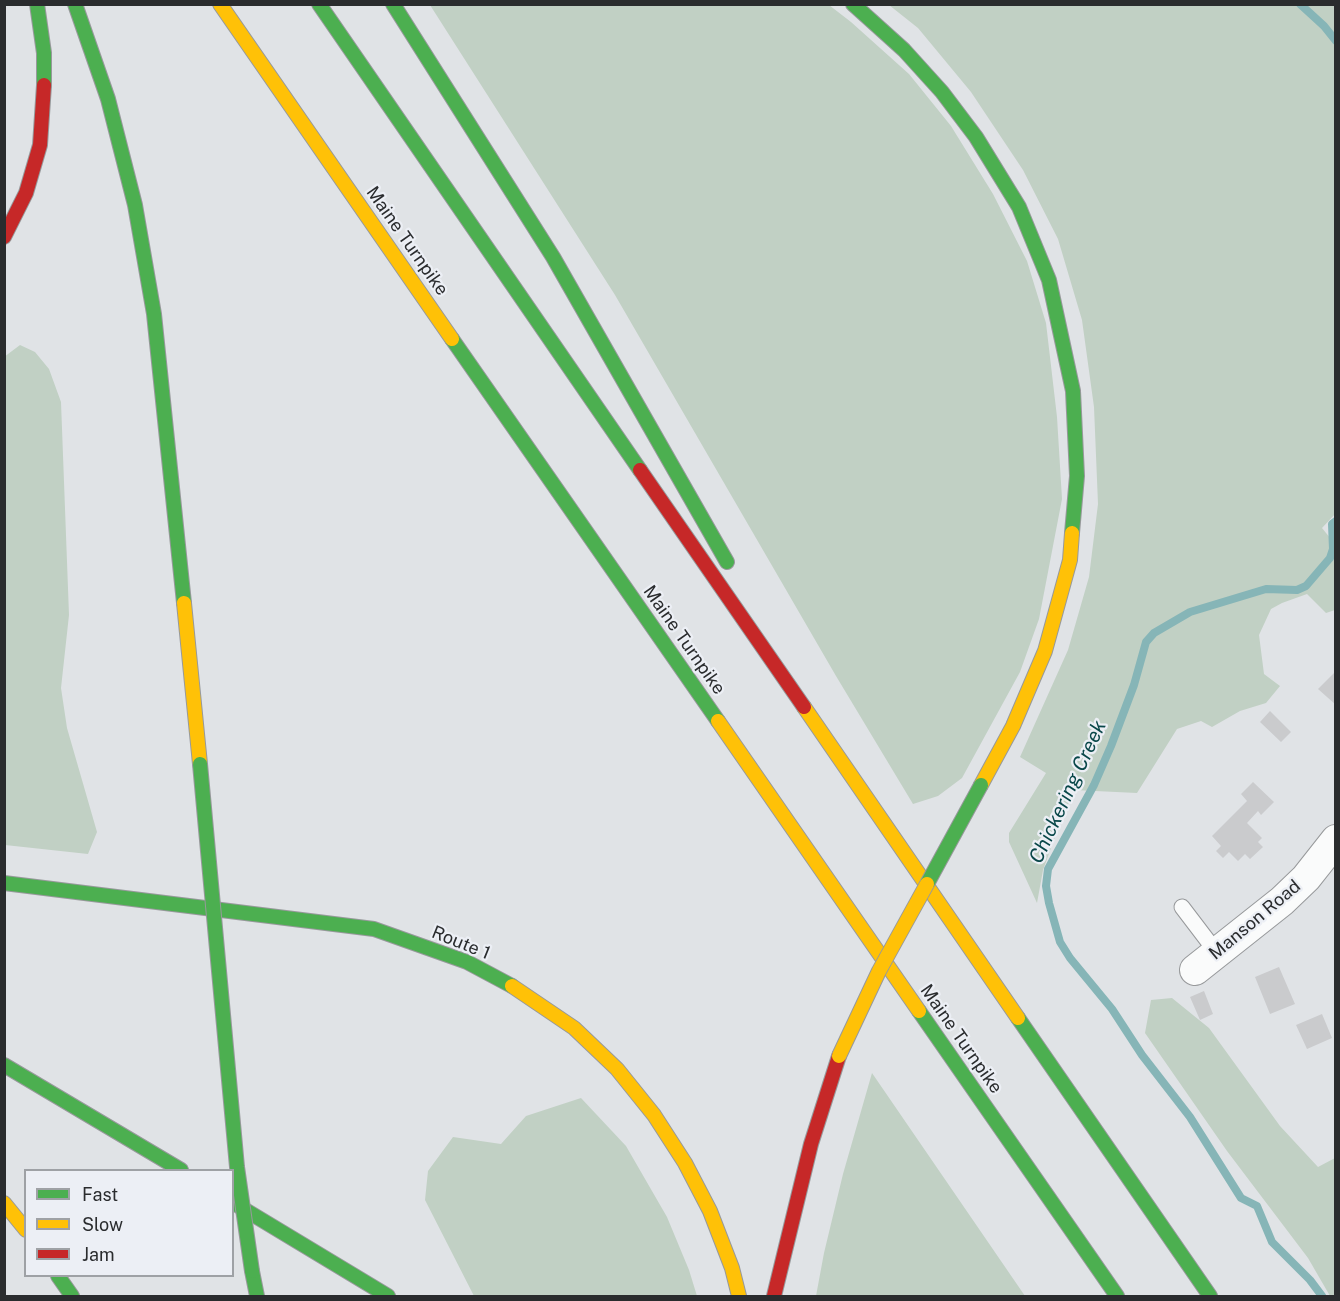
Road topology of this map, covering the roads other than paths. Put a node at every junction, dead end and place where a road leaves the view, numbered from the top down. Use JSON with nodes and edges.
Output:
{"nodes":[{"id":1,"x":37,"y":4,"type":"edge"},
{"id":2,"x":75,"y":4,"type":"edge"},
{"id":3,"x":220,"y":4,"type":"edge"},
{"id":4,"x":319,"y":4,"type":"edge"},
{"id":5,"x":393,"y":4,"type":"edge"},
{"id":6,"x":853,"y":4,"type":"edge"},
{"id":7,"x":4,"y":237,"type":"edge"},
{"id":8,"x":736,"y":578,"type":"dead end"},
{"id":9,"x":753,"y":609,"type":"dead end"},
{"id":10,"x":834,"y":751,"type":"junction"},
{"id":11,"x":1335,"y":840,"type":"edge"},
{"id":12,"x":4,"y":883,"type":"edge"},
{"id":13,"x":1182,"y":907,"type":"dead end"},
{"id":14,"x":1206,"y":962,"type":"joint"},
{"id":15,"x":4,"y":1065,"type":"edge"},
{"id":16,"x":179,"y":1169,"type":"edge"},
{"id":17,"x":4,"y":1203,"type":"edge"},
{"id":18,"x":234,"y":1203,"type":"edge"},
{"id":19,"x":24,"y":1228,"type":"edge"},
{"id":20,"x":59,"y":1277,"type":"edge"},
{"id":21,"x":72,"y":1296,"type":"edge"},
{"id":22,"x":257,"y":1296,"type":"edge"},
{"id":23,"x":388,"y":1296,"type":"edge"},
{"id":24,"x":739,"y":1296,"type":"edge"},
{"id":25,"x":774,"y":1296,"type":"edge"},
{"id":26,"x":1117,"y":1296,"type":"edge"},
{"id":27,"x":1210,"y":1296,"type":"edge"}],
"edges":[{"from":1,"to":7,"type":"main road"},
{"from":2,"to":22,"type":"main road","bridge":true},
{"from":3,"to":26,"type":"main road","name":"Maine Turnpike"},
{"from":4,"to":10,"type":"main road"},
{"from":5,"to":8,"type":"main road"},
{"from":6,"to":25,"type":"main road","bridge":true},
{"from":9,"to":10,"type":"main road"},
{"from":10,"to":27,"type":"main road"},
{"from":11,"to":14,"type":"street","name":"Manson Road"},
{"from":12,"to":24,"type":"main road","name":"Route 1"},
{"from":13,"to":14,"type":"lane"},
{"from":15,"to":16,"type":"main road"},
{"from":17,"to":19,"type":"main road"},
{"from":18,"to":23,"type":"main road"},
{"from":20,"to":21,"type":"main road"}]}
